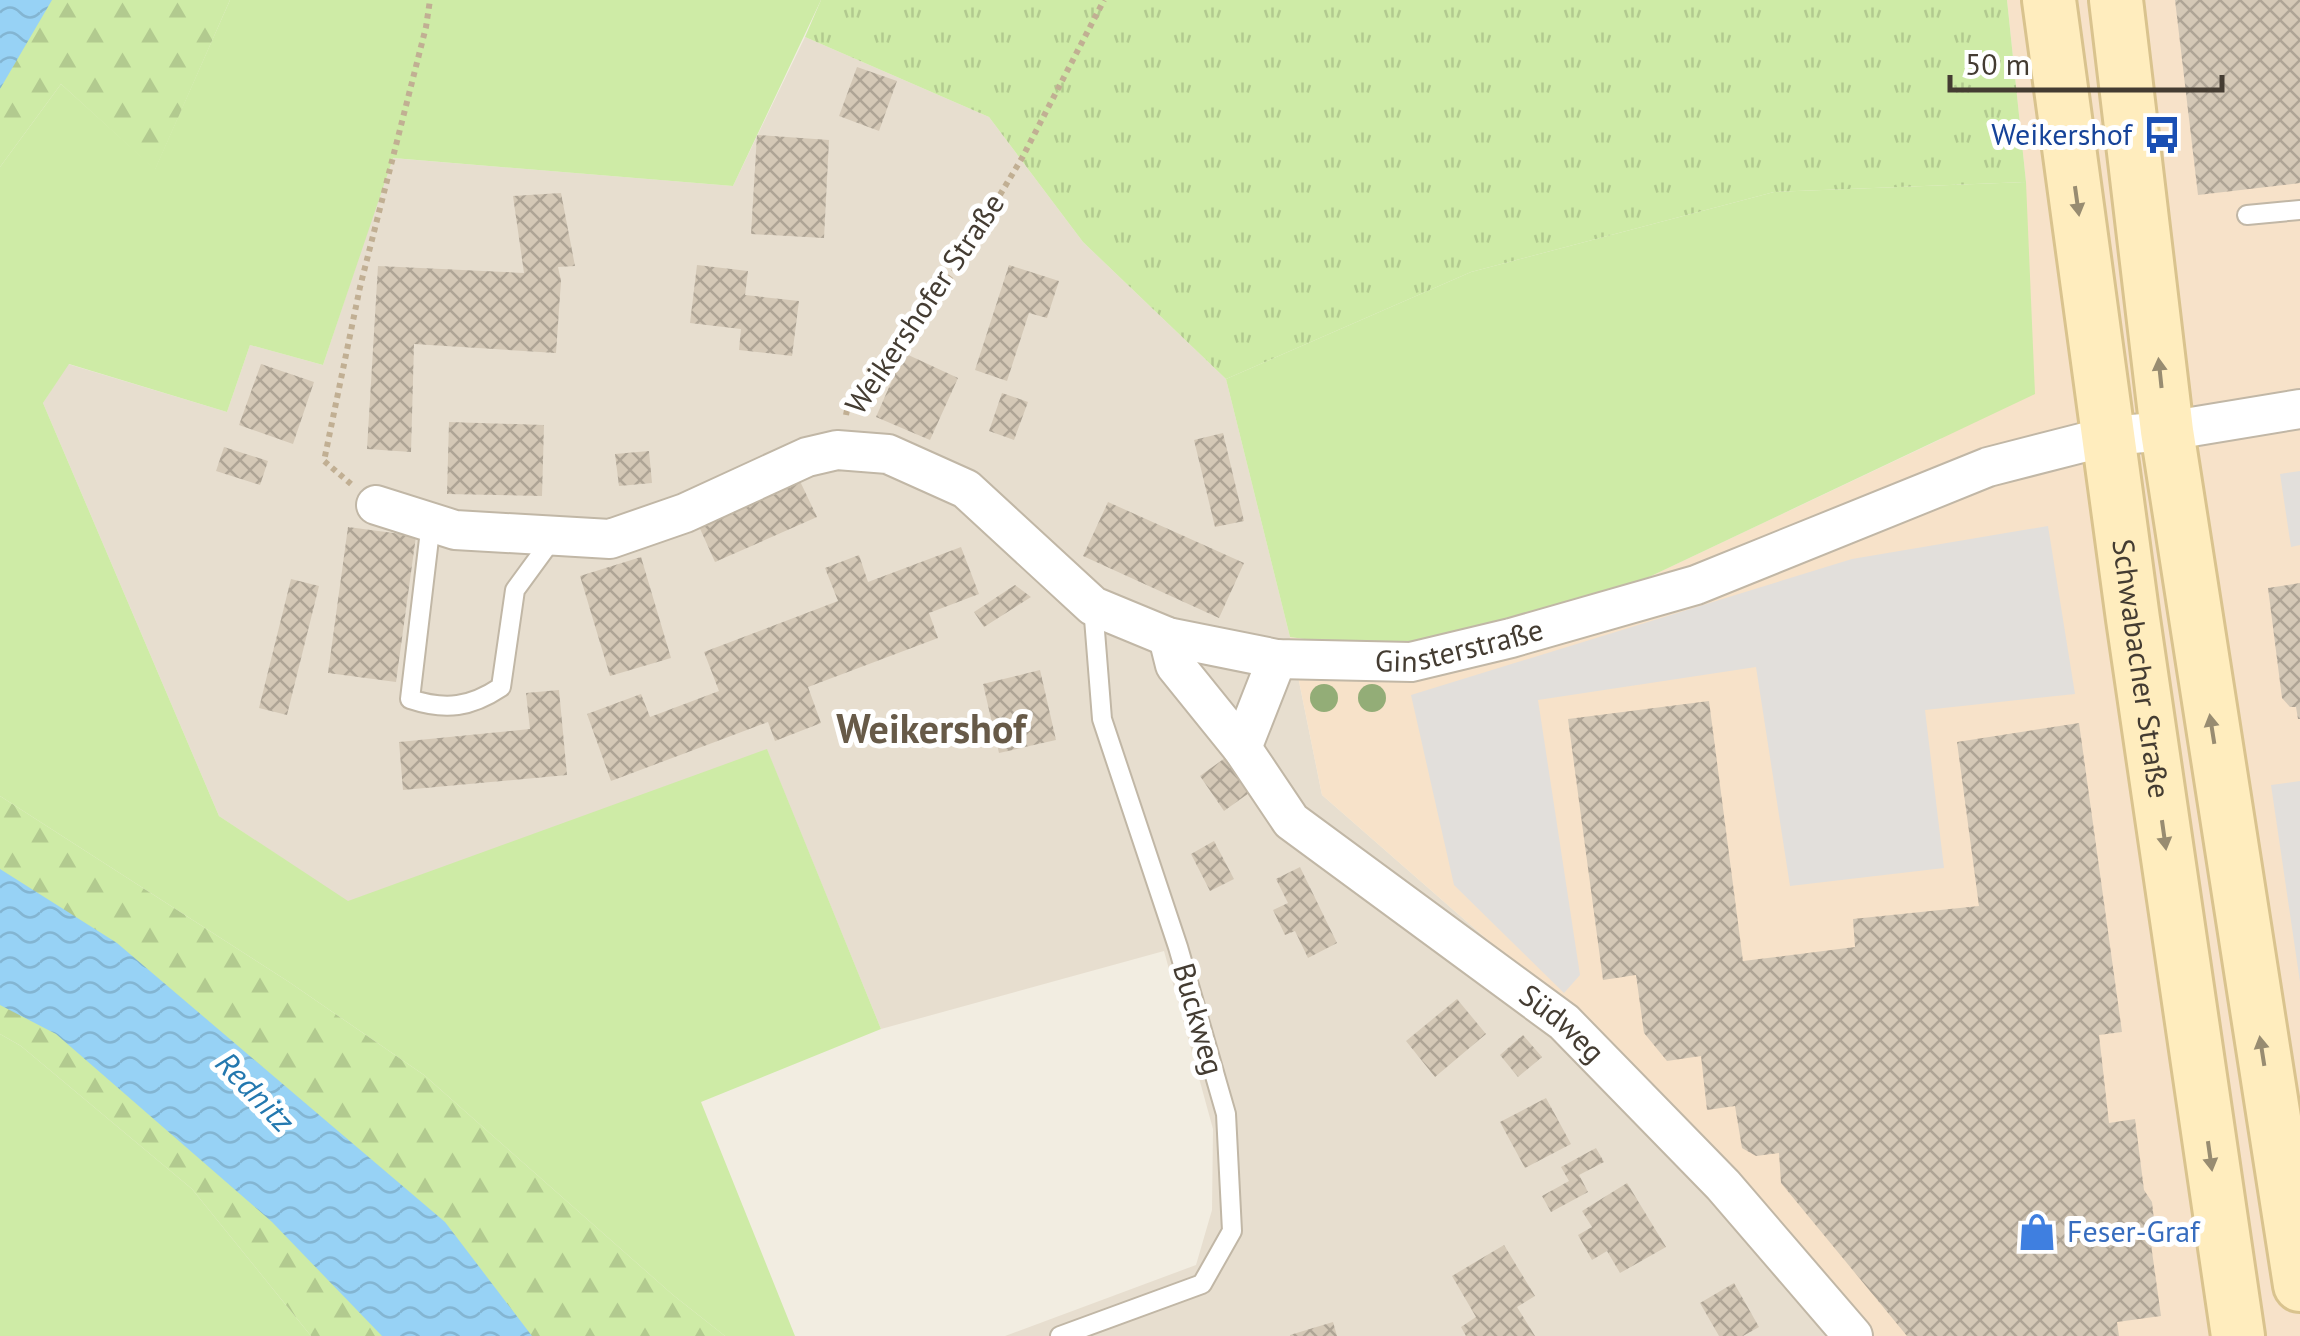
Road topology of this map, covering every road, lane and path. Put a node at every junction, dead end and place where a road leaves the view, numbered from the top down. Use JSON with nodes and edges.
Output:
{"nodes":[{"id":1,"x":430,"y":0,"type":"edge"},
{"id":2,"x":1104,"y":0,"type":"edge"},
{"id":3,"x":2049,"y":0,"type":"edge"},
{"id":4,"x":2116,"y":0,"type":"edge"},
{"id":5,"x":2300,"y":210,"type":"edge"},
{"id":6,"x":2248,"y":215,"type":"dead end"},
{"id":7,"x":2300,"y":408,"type":"edge"},
{"id":8,"x":2167,"y":431,"type":"junction"},
{"id":9,"x":2108,"y":436,"type":"junction"},
{"id":10,"x":837,"y":450,"type":"junction"},
{"id":11,"x":376,"y":505,"type":"joint"},
{"id":12,"x":431,"y":521,"type":"junction"},
{"id":13,"x":553,"y":538,"type":"junction"},
{"id":14,"x":1093,"y":606,"type":"junction"},
{"id":15,"x":1168,"y":637,"type":"junction"},
{"id":16,"x":1277,"y":659,"type":"junction"},
{"id":17,"x":1242,"y":748,"type":"junction"},
{"id":18,"x":2300,"y":1285,"type":"edge"},
{"id":19,"x":1060,"y":1336,"type":"edge"},
{"id":20,"x":1853,"y":1336,"type":"edge"},
{"id":21,"x":2238,"y":1336,"type":"edge"}],
"edges":[{"from":1,"to":11,"type":"path"},
{"from":2,"to":10,"type":"path","name":"Weikershofer Straße"},
{"from":3,"to":9,"type":"main road","name":"Schwabacher Straße","one_way":true},
{"from":8,"to":4,"type":"main road","name":"Schwabacher Straße","one_way":true},
{"from":5,"to":6,"type":"lane"},
{"from":7,"to":8,"type":"street","name":"Ginsterstraße"},
{"from":8,"to":9,"type":"street","name":"Ginsterstraße"},
{"from":18,"to":8,"type":"main road","name":"Schwabacher Straße","one_way":true},
{"from":9,"to":16,"type":"street","name":"Ginsterstraße"},
{"from":9,"to":21,"type":"main road","name":"Schwabacher Straße","one_way":true},
{"from":10,"to":13,"type":"street","name":"Weikershofer Straße"},
{"from":10,"to":14,"type":"street","name":"Ginsterstraße"},
{"from":11,"to":12,"type":"street","name":"Weikershofer Straße"},
{"from":12,"to":13,"type":"street","name":"Weikershofer Straße"},
{"from":12,"to":13,"type":"lane"},
{"from":14,"to":15,"type":"street","name":"Ginsterstraße"},
{"from":14,"to":19,"type":"lane","name":"Buckweg"},
{"from":15,"to":16,"type":"street","name":"Ginsterstraße"},
{"from":15,"to":17,"type":"street","name":"Südweg"},
{"from":16,"to":17,"type":"street"},
{"from":17,"to":20,"type":"street","name":"Südweg"}]}
